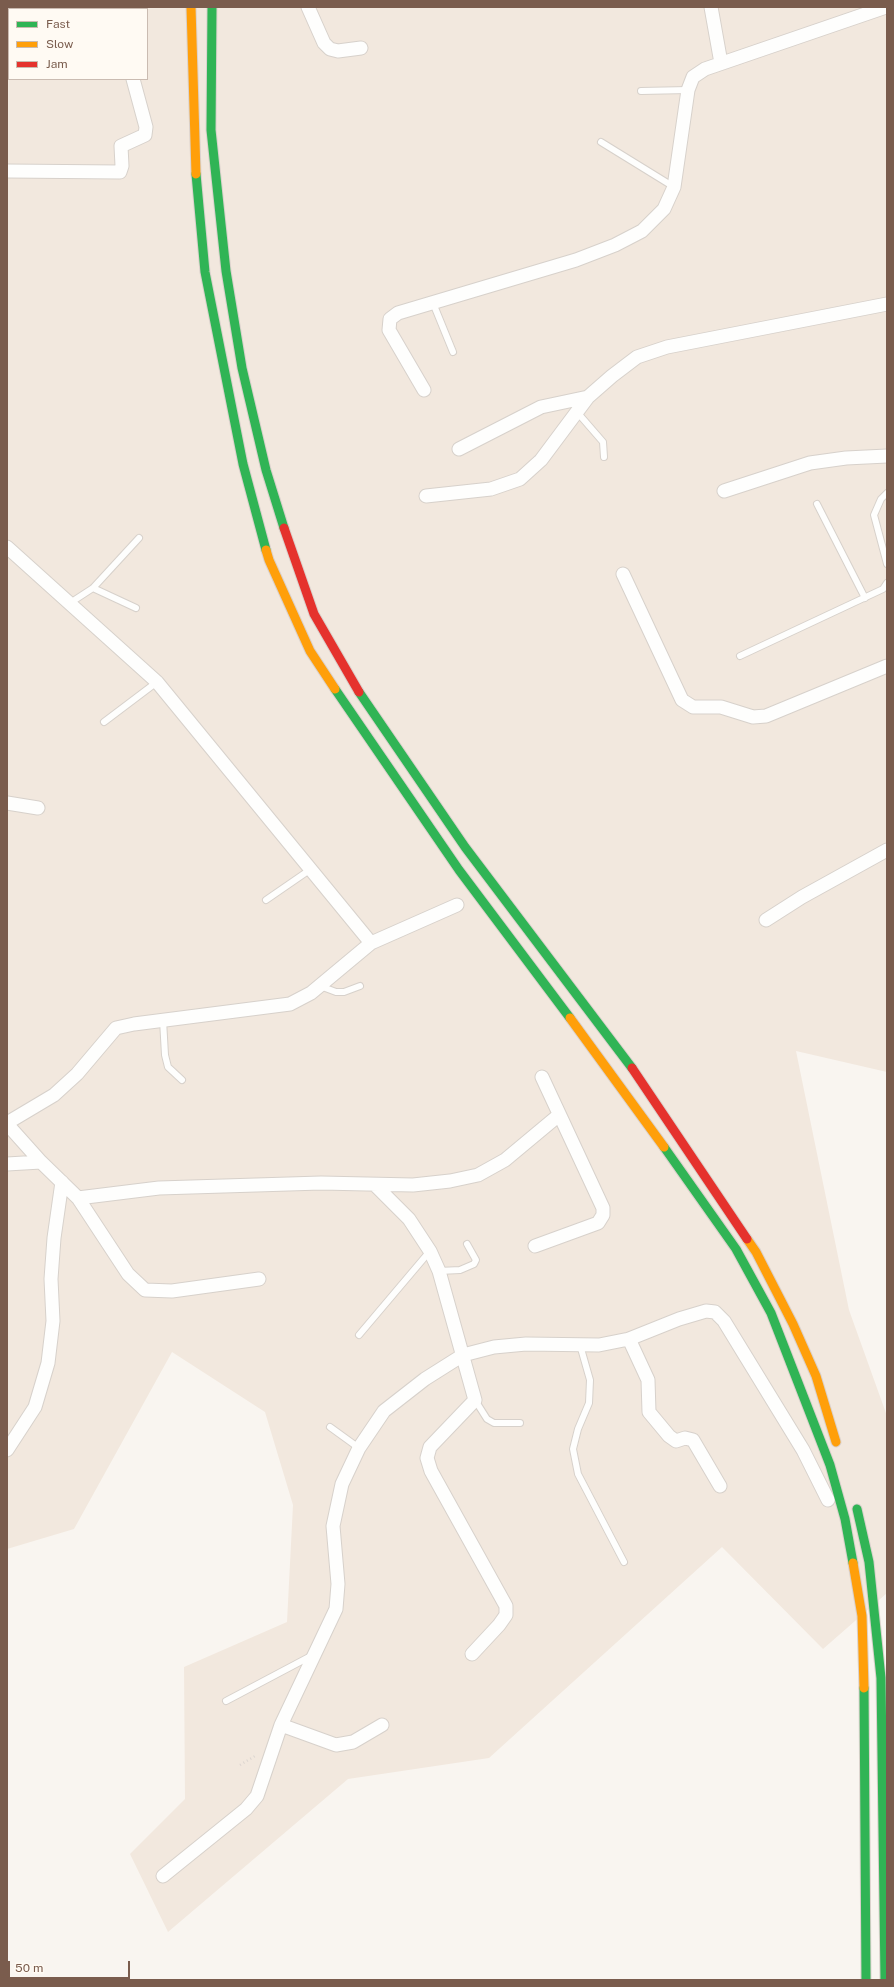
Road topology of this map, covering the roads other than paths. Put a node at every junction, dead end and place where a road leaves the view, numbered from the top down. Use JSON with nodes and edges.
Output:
{"nodes":[{"id":1,"x":191,"y":7,"type":"edge"},
{"id":2,"x":212,"y":7,"type":"edge"},
{"id":3,"x":308,"y":7,"type":"edge"},
{"id":4,"x":711,"y":7,"type":"edge"},
{"id":5,"x":886,"y":7,"type":"edge"},
{"id":6,"x":361,"y":48,"type":"dead end"},
{"id":7,"x":721,"y":63,"type":"junction"},
{"id":8,"x":133,"y":80,"type":"edge"},
{"id":9,"x":688,"y":90,"type":"junction"},
{"id":10,"x":641,"y":91,"type":"dead end"},
{"id":11,"x":601,"y":142,"type":"dead end"},
{"id":12,"x":7,"y":171,"type":"edge"},
{"id":13,"x":674,"y":187,"type":"junction"},
{"id":14,"x":433,"y":303,"type":"junction"},
{"id":15,"x":887,"y":304,"type":"edge"},
{"id":16,"x":453,"y":352,"type":"dead end"},
{"id":17,"x":424,"y":390,"type":"dead end"},
{"id":18,"x":588,"y":397,"type":"junction"},
{"id":19,"x":577,"y":412,"type":"junction"},
{"id":20,"x":459,"y":449,"type":"dead end"},
{"id":21,"x":887,"y":456,"type":"edge"},
{"id":22,"x":604,"y":457,"type":"dead end"},
{"id":23,"x":724,"y":491,"type":"dead end"},
{"id":24,"x":887,"y":493,"type":"edge"},
{"id":25,"x":426,"y":496,"type":"dead end"},
{"id":26,"x":817,"y":504,"type":"dead end"},
{"id":27,"x":139,"y":538,"type":"dead end"},
{"id":28,"x":7,"y":547,"type":"edge"},
{"id":29,"x":887,"y":564,"type":"edge"},
{"id":30,"x":623,"y":574,"type":"dead end"},
{"id":31,"x":887,"y":583,"type":"edge"},
{"id":32,"x":93,"y":588,"type":"junction"},
{"id":33,"x":865,"y":598,"type":"junction"},
{"id":34,"x":70,"y":603,"type":"junction"},
{"id":35,"x":136,"y":608,"type":"dead end"},
{"id":36,"x":740,"y":656,"type":"dead end"},
{"id":37,"x":887,"y":666,"type":"edge"},
{"id":38,"x":158,"y":682,"type":"junction"},
{"id":39,"x":104,"y":722,"type":"dead end"},
{"id":40,"x":7,"y":803,"type":"edge"},
{"id":41,"x":38,"y":808,"type":"dead end"},
{"id":42,"x":887,"y":850,"type":"edge"},
{"id":43,"x":311,"y":869,"type":"junction"},
{"id":44,"x":266,"y":900,"type":"dead end"},
{"id":45,"x":457,"y":905,"type":"dead end"},
{"id":46,"x":766,"y":920,"type":"dead end"},
{"id":47,"x":371,"y":943,"type":"junction"},
{"id":48,"x":320,"y":986,"type":"junction"},
{"id":49,"x":360,"y":986,"type":"dead end"},
{"id":50,"x":163,"y":1020,"type":"junction"},
{"id":51,"x":542,"y":1077,"type":"dead end"},
{"id":52,"x":182,"y":1080,"type":"dead end"},
{"id":53,"x":559,"y":1115,"type":"junction"},
{"id":54,"x":7,"y":1124,"type":"edge"},
{"id":55,"x":41,"y":1162,"type":"junction"},
{"id":56,"x":7,"y":1164,"type":"edge"},
{"id":57,"x":62,"y":1182,"type":"junction"},
{"id":58,"x":375,"y":1185,"type":"junction"},
{"id":59,"x":78,"y":1198,"type":"junction"},
{"id":60,"x":467,"y":1244,"type":"dead end"},
{"id":61,"x":535,"y":1246,"type":"dead end"},
{"id":62,"x":430,"y":1251,"type":"junction"},
{"id":63,"x":439,"y":1271,"type":"junction"},
{"id":64,"x":259,"y":1280,"type":"dead end"},
{"id":65,"x":359,"y":1335,"type":"dead end"},
{"id":66,"x":629,"y":1340,"type":"junction"},
{"id":67,"x":580,"y":1345,"type":"junction"},
{"id":68,"x":463,"y":1355,"type":"junction"},
{"id":69,"x":475,"y":1400,"type":"junction"},
{"id":70,"x":520,"y":1423,"type":"dead end"},
{"id":71,"x":330,"y":1427,"type":"dead end"},
{"id":72,"x":359,"y":1448,"type":"junction"},
{"id":73,"x":7,"y":1450,"type":"edge"},
{"id":74,"x":839,"y":1451,"type":"dead end"},
{"id":75,"x":720,"y":1486,"type":"dead end"},
{"id":76,"x":828,"y":1500,"type":"dead end"},
{"id":77,"x":855,"y":1502,"type":"dead end"},
{"id":78,"x":624,"y":1562,"type":"dead end"},
{"id":79,"x":314,"y":1654,"type":"junction"},
{"id":80,"x":472,"y":1654,"type":"dead end"},
{"id":81,"x":226,"y":1701,"type":"dead end"},
{"id":82,"x":281,"y":1725,"type":"junction"},
{"id":83,"x":382,"y":1725,"type":"dead end"},
{"id":84,"x":163,"y":1876,"type":"dead end"},
{"id":85,"x":866,"y":1980,"type":"edge"},
{"id":86,"x":885,"y":1980,"type":"edge"}],
"edges":[{"from":1,"to":85,"type":"highway"},
{"from":2,"to":74,"type":"highway"},
{"from":3,"to":6,"type":"street"},
{"from":4,"to":7,"type":"street"},
{"from":5,"to":7,"type":"street"},
{"from":7,"to":9,"type":"street"},
{"from":8,"to":12,"type":"street"},
{"from":9,"to":10,"type":"lane"},
{"from":9,"to":13,"type":"street"},
{"from":11,"to":13,"type":"lane"},
{"from":13,"to":14,"type":"street"},
{"from":14,"to":16,"type":"lane"},
{"from":14,"to":17,"type":"street"},
{"from":15,"to":18,"type":"street"},
{"from":18,"to":19,"type":"street"},
{"from":18,"to":20,"type":"street"},
{"from":19,"to":22,"type":"lane"},
{"from":19,"to":25,"type":"street"},
{"from":21,"to":23,"type":"street"},
{"from":24,"to":29,"type":"lane"},
{"from":26,"to":33,"type":"lane"},
{"from":27,"to":32,"type":"lane"},
{"from":28,"to":34,"type":"street"},
{"from":30,"to":37,"type":"street"},
{"from":31,"to":33,"type":"lane"},
{"from":32,"to":34,"type":"lane"},
{"from":32,"to":35,"type":"lane"},
{"from":33,"to":36,"type":"lane"},
{"from":34,"to":38,"type":"street"},
{"from":38,"to":39,"type":"lane"},
{"from":38,"to":43,"type":"street"},
{"from":40,"to":41,"type":"street"},
{"from":42,"to":46,"type":"street"},
{"from":43,"to":44,"type":"lane"},
{"from":43,"to":47,"type":"street"},
{"from":45,"to":47,"type":"street"},
{"from":47,"to":48,"type":"street"},
{"from":48,"to":49,"type":"lane"},
{"from":48,"to":50,"type":"street"},
{"from":50,"to":52,"type":"lane"},
{"from":50,"to":54,"type":"street"},
{"from":51,"to":53,"type":"street"},
{"from":53,"to":58,"type":"street"},
{"from":53,"to":61,"type":"street"},
{"from":54,"to":55,"type":"street"},
{"from":55,"to":56,"type":"street"},
{"from":55,"to":57,"type":"street"},
{"from":57,"to":59,"type":"street"},
{"from":57,"to":73,"type":"street"},
{"from":58,"to":59,"type":"street"},
{"from":58,"to":62,"type":"street"},
{"from":59,"to":64,"type":"street"},
{"from":60,"to":63,"type":"lane"},
{"from":62,"to":63,"type":"street"},
{"from":62,"to":65,"type":"lane"},
{"from":63,"to":68,"type":"street"},
{"from":66,"to":67,"type":"street"},
{"from":66,"to":75,"type":"street"},
{"from":66,"to":76,"type":"street"},
{"from":67,"to":68,"type":"street"},
{"from":67,"to":78,"type":"lane"},
{"from":68,"to":69,"type":"street"},
{"from":68,"to":72,"type":"street"},
{"from":69,"to":70,"type":"lane"},
{"from":69,"to":80,"type":"street"},
{"from":71,"to":72,"type":"lane"},
{"from":72,"to":79,"type":"street"},
{"from":77,"to":86,"type":"highway"},
{"from":79,"to":81,"type":"lane"},
{"from":79,"to":82,"type":"street"},
{"from":82,"to":83,"type":"street"},
{"from":82,"to":84,"type":"street"}]}
